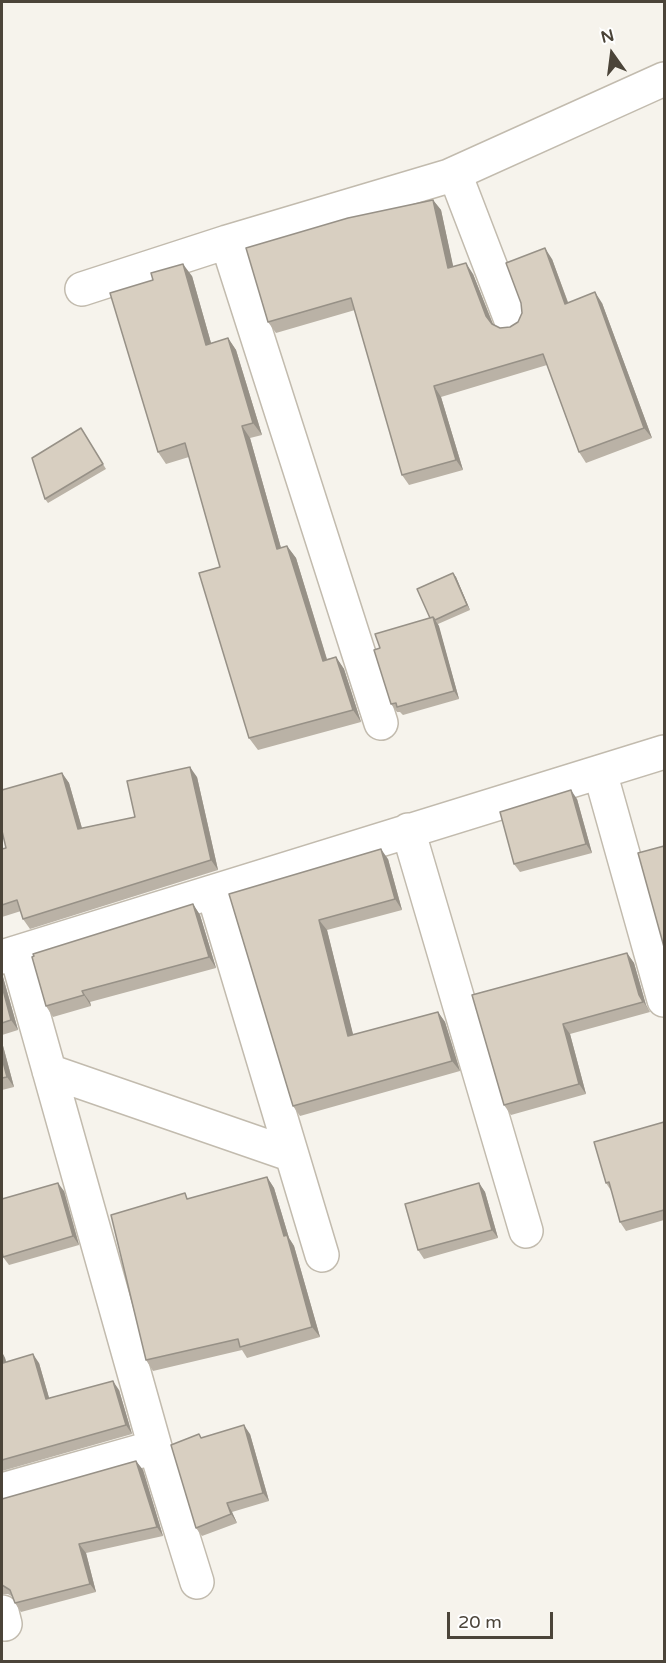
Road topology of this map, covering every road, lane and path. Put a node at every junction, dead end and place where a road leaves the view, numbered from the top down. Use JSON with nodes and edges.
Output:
{"nodes":[{"id":1,"x":664,"y":79,"type":"edge"},
{"id":2,"x":455,"y":174,"type":"junction"},
{"id":3,"x":227,"y":242,"type":"junction"},
{"id":4,"x":82,"y":289,"type":"dead end"},
{"id":5,"x":511,"y":320,"type":"dead end"},
{"id":6,"x":381,"y":723,"type":"dead end"},
{"id":7,"x":664,"y":752,"type":"edge"},
{"id":8,"x":600,"y":772,"type":"junction"},
{"id":9,"x":408,"y":830,"type":"junction"},
{"id":10,"x":213,"y":892,"type":"junction"},
{"id":11,"x":9,"y":955,"type":"edge"},
{"id":12,"x":661,"y":980,"type":"edge"},
{"id":13,"x":50,"y":1071,"type":"junction"},
{"id":14,"x":292,"y":1155,"type":"junction"},
{"id":15,"x":526,"y":1232,"type":"dead end"},
{"id":16,"x":322,"y":1256,"type":"dead end"},
{"id":17,"x":155,"y":1447,"type":"junction"},
{"id":18,"x":2,"y":1490,"type":"edge"},
{"id":19,"x":197,"y":1582,"type":"dead end"}],
"edges":[{"from":1,"to":2,"type":"street"},
{"from":2,"to":3,"type":"street"},
{"from":2,"to":5,"type":"street"},
{"from":3,"to":4,"type":"street"},
{"from":3,"to":6,"type":"street"},
{"from":7,"to":8,"type":"street"},
{"from":8,"to":9,"type":"street"},
{"from":8,"to":12,"type":"street"},
{"from":9,"to":10,"type":"street"},
{"from":9,"to":15,"type":"street"},
{"from":10,"to":11,"type":"street"},
{"from":10,"to":14,"type":"street"},
{"from":11,"to":13,"type":"street"},
{"from":13,"to":14,"type":"street"},
{"from":13,"to":17,"type":"street"},
{"from":14,"to":16,"type":"street"},
{"from":17,"to":18,"type":"street"},
{"from":17,"to":19,"type":"street"}]}
